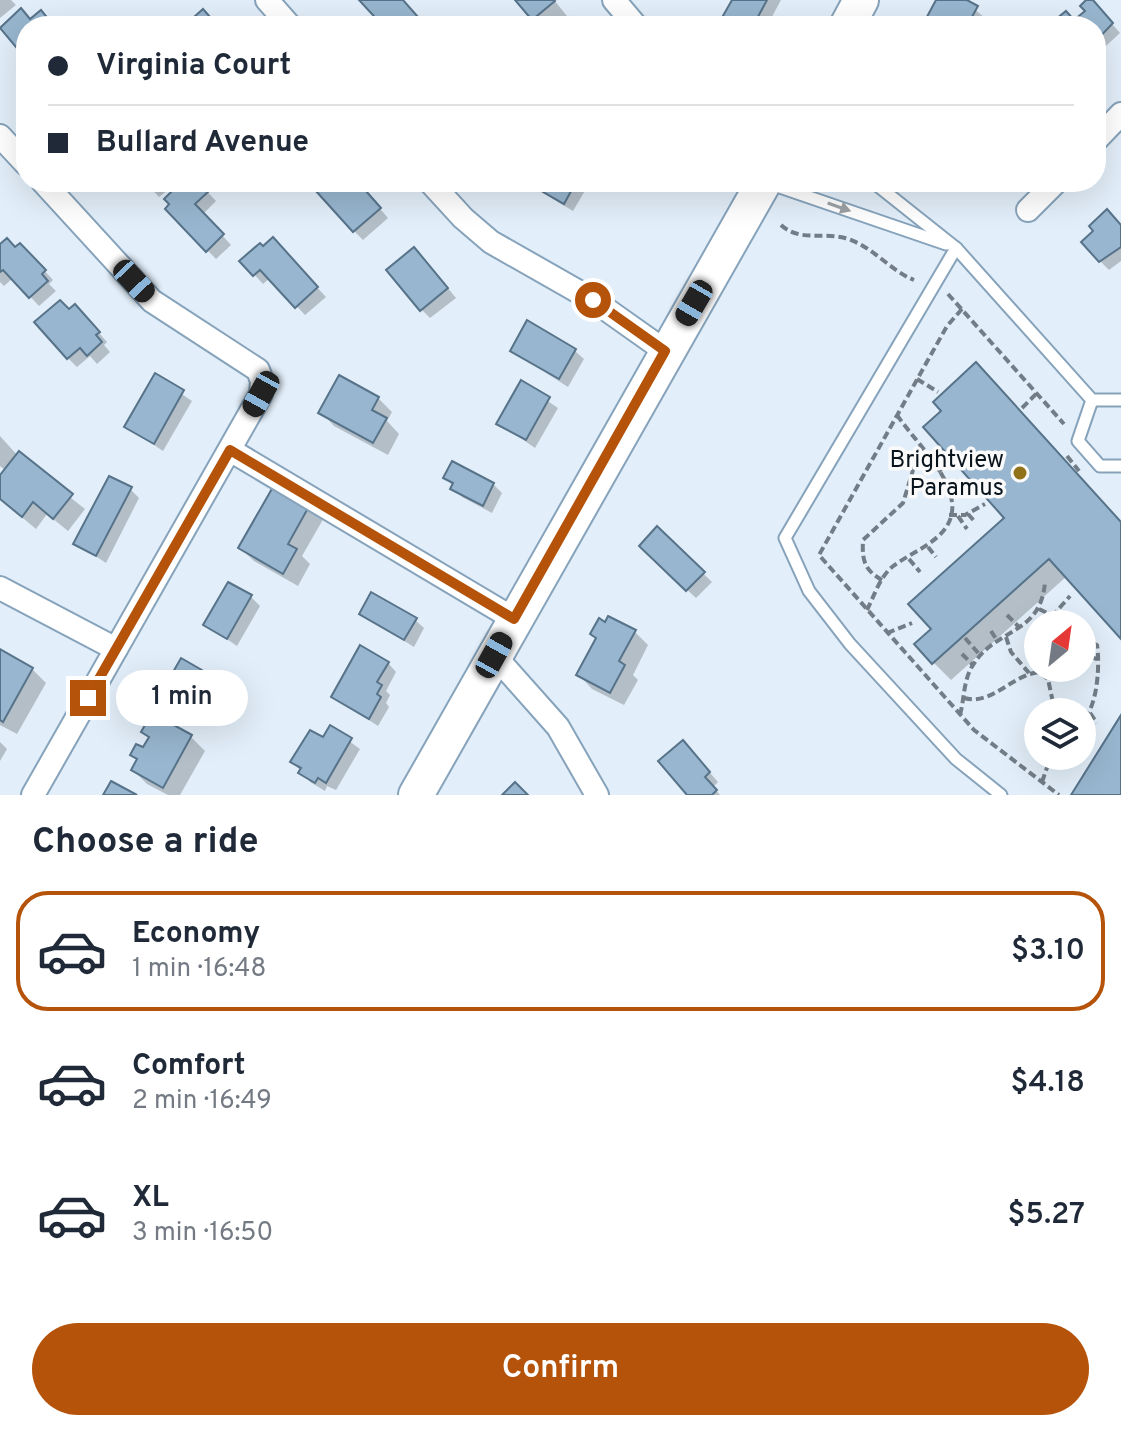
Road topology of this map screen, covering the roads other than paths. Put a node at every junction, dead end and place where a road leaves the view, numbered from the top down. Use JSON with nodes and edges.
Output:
{"nodes":[{"id":1,"x":267,"y":0,"type":"edge"},
{"id":2,"x":614,"y":0,"type":"edge"},
{"id":3,"x":281,"y":16,"type":"edge"},
{"id":4,"x":628,"y":16,"type":"edge"},
{"id":5,"x":1121,"y":114,"type":"edge"},
{"id":6,"x":1106,"y":130,"type":"edge"},
{"id":7,"x":0,"y":136,"type":"edge"},
{"id":8,"x":16,"y":153,"type":"edge"},
{"id":9,"x":52,"y":192,"type":"edge"},
{"id":10,"x":439,"y":192,"type":"edge"},
{"id":11,"x":758,"y":192,"type":"edge"},
{"id":12,"x":793,"y":192,"type":"edge"},
{"id":13,"x":886,"y":192,"type":"edge"},
{"id":14,"x":1046,"y":192,"type":"edge"},
{"id":15,"x":1028,"y":210,"type":"dead end"},
{"id":16,"x":956,"y":248,"type":"junction"},
{"id":17,"x":665,"y":351,"type":"junction"},
{"id":18,"x":1092,"y":400,"type":"junction"},
{"id":19,"x":1121,"y":400,"type":"edge"},
{"id":20,"x":230,"y":450,"type":"junction"},
{"id":21,"x":1121,"y":466,"type":"edge"},
{"id":22,"x":0,"y":588,"type":"edge"},
{"id":23,"x":514,"y":619,"type":"junction"},
{"id":24,"x":116,"y":649,"type":"junction"},
{"id":25,"x":494,"y":655,"type":"junction"},
{"id":26,"x":33,"y":795,"type":"edge"},
{"id":27,"x":416,"y":795,"type":"edge"},
{"id":28,"x":597,"y":795,"type":"edge"},
{"id":29,"x":1001,"y":795,"type":"edge"}],
"edges":[{"from":1,"to":3,"type":"street"},
{"from":2,"to":4,"type":"street"},
{"from":5,"to":6,"type":"street"},
{"from":7,"to":8,"type":"street"},
{"from":9,"to":20,"type":"street"},
{"from":10,"to":17,"type":"street"},
{"from":11,"to":17,"type":"main road"},
{"from":12,"to":16,"type":"lane","one_way":true},
{"from":13,"to":16,"type":"lane"},
{"from":14,"to":15,"type":"street"},
{"from":16,"to":18,"type":"lane"},
{"from":16,"to":29,"type":"lane"},
{"from":17,"to":23,"type":"main road"},
{"from":18,"to":19,"type":"lane"},
{"from":18,"to":21,"type":"lane"},
{"from":20,"to":23,"type":"street"},
{"from":20,"to":24,"type":"street"},
{"from":22,"to":24,"type":"street"},
{"from":23,"to":25,"type":"main road"},
{"from":24,"to":26,"type":"street"},
{"from":25,"to":27,"type":"main road"},
{"from":25,"to":28,"type":"street"}]}
